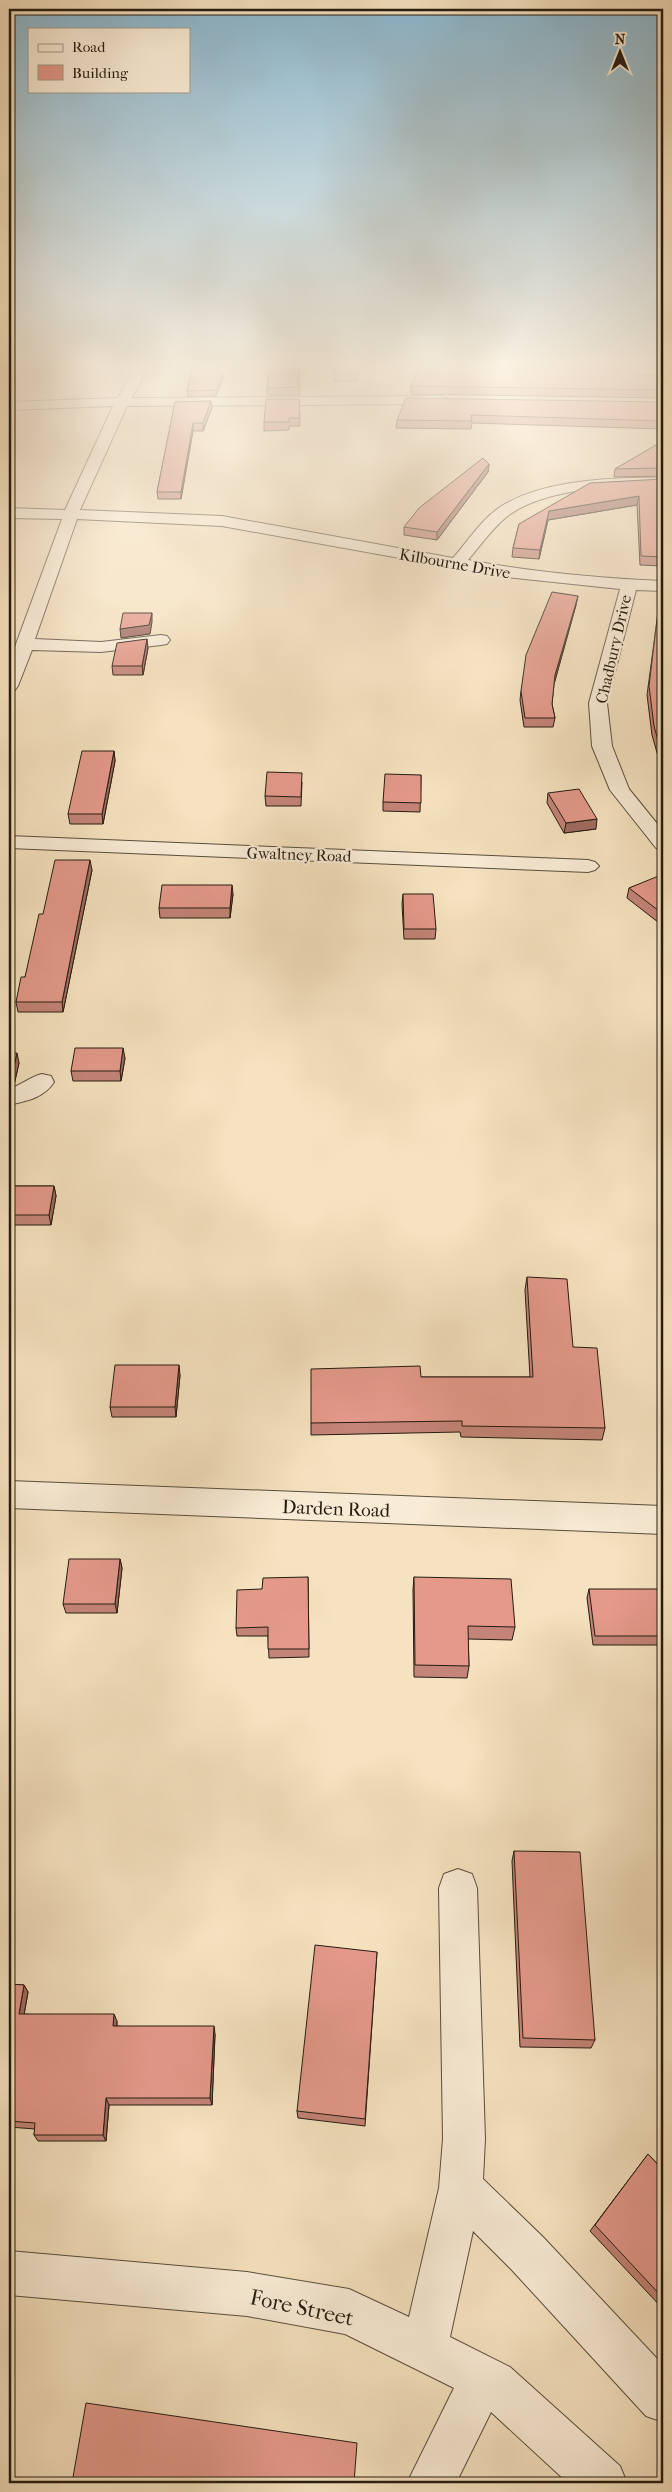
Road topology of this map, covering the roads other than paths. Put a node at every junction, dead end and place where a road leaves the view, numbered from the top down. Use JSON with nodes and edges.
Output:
{"nodes":[{"id":1,"x":85,"y":482,"type":"edge"},
{"id":2,"x":653,"y":482,"type":"edge"},
{"id":3,"x":9,"y":513,"type":"edge"},
{"id":4,"x":71,"y":514,"type":"junction"},
{"id":5,"x":457,"y":563,"type":"junction"},
{"id":6,"x":629,"y":586,"type":"junction"},
{"id":7,"x":663,"y":586,"type":"edge"},
{"id":8,"x":161,"y":640,"type":"dead end"},
{"id":9,"x":25,"y":644,"type":"junction"},
{"id":10,"x":9,"y":686,"type":"edge"},
{"id":11,"x":9,"y":842,"type":"edge"},
{"id":12,"x":663,"y":844,"type":"edge"},
{"id":13,"x":588,"y":866,"type":"dead end"},
{"id":14,"x":42,"y":1082,"type":"dead end"},
{"id":15,"x":9,"y":1097,"type":"edge"},
{"id":16,"x":9,"y":1494,"type":"edge"},
{"id":17,"x":663,"y":1520,"type":"edge"},
{"id":18,"x":458,"y":1888,"type":"dead end"},
{"id":19,"x":461,"y":2188,"type":"junction"},
{"id":20,"x":9,"y":2273,"type":"edge"},
{"id":21,"x":424,"y":2349,"type":"junction"},
{"id":22,"x":484,"y":2378,"type":"junction"},
{"id":23,"x":663,"y":2399,"type":"edge"},
{"id":24,"x":431,"y":2483,"type":"edge"},
{"id":25,"x":603,"y":2483,"type":"edge"}],
"edges":[{"from":1,"to":4,"type":"street"},
{"from":2,"to":5,"type":"street"},
{"from":3,"to":4,"type":"street","name":"Kilbourne Drive"},
{"from":4,"to":5,"type":"street","name":"Kilbourne Drive"},
{"from":4,"to":9,"type":"street"},
{"from":5,"to":6,"type":"street","name":"Kilbourne Drive"},
{"from":6,"to":7,"type":"street","name":"Kilbourne Drive"},
{"from":6,"to":12,"type":"street","name":"Chadbury Drive"},
{"from":8,"to":9,"type":"street"},
{"from":9,"to":10,"type":"street"},
{"from":11,"to":13,"type":"street","name":"Gwaltney Road"},
{"from":14,"to":15,"type":"street"},
{"from":16,"to":17,"type":"street","name":"Darden Road"},
{"from":18,"to":19,"type":"street"},
{"from":19,"to":21,"type":"street"},
{"from":19,"to":23,"type":"street"},
{"from":20,"to":21,"type":"street","name":"Fore Street"},
{"from":21,"to":22,"type":"street","name":"Fore Street"},
{"from":22,"to":24,"type":"street"},
{"from":22,"to":25,"type":"street","name":"Fore Street"}]}
